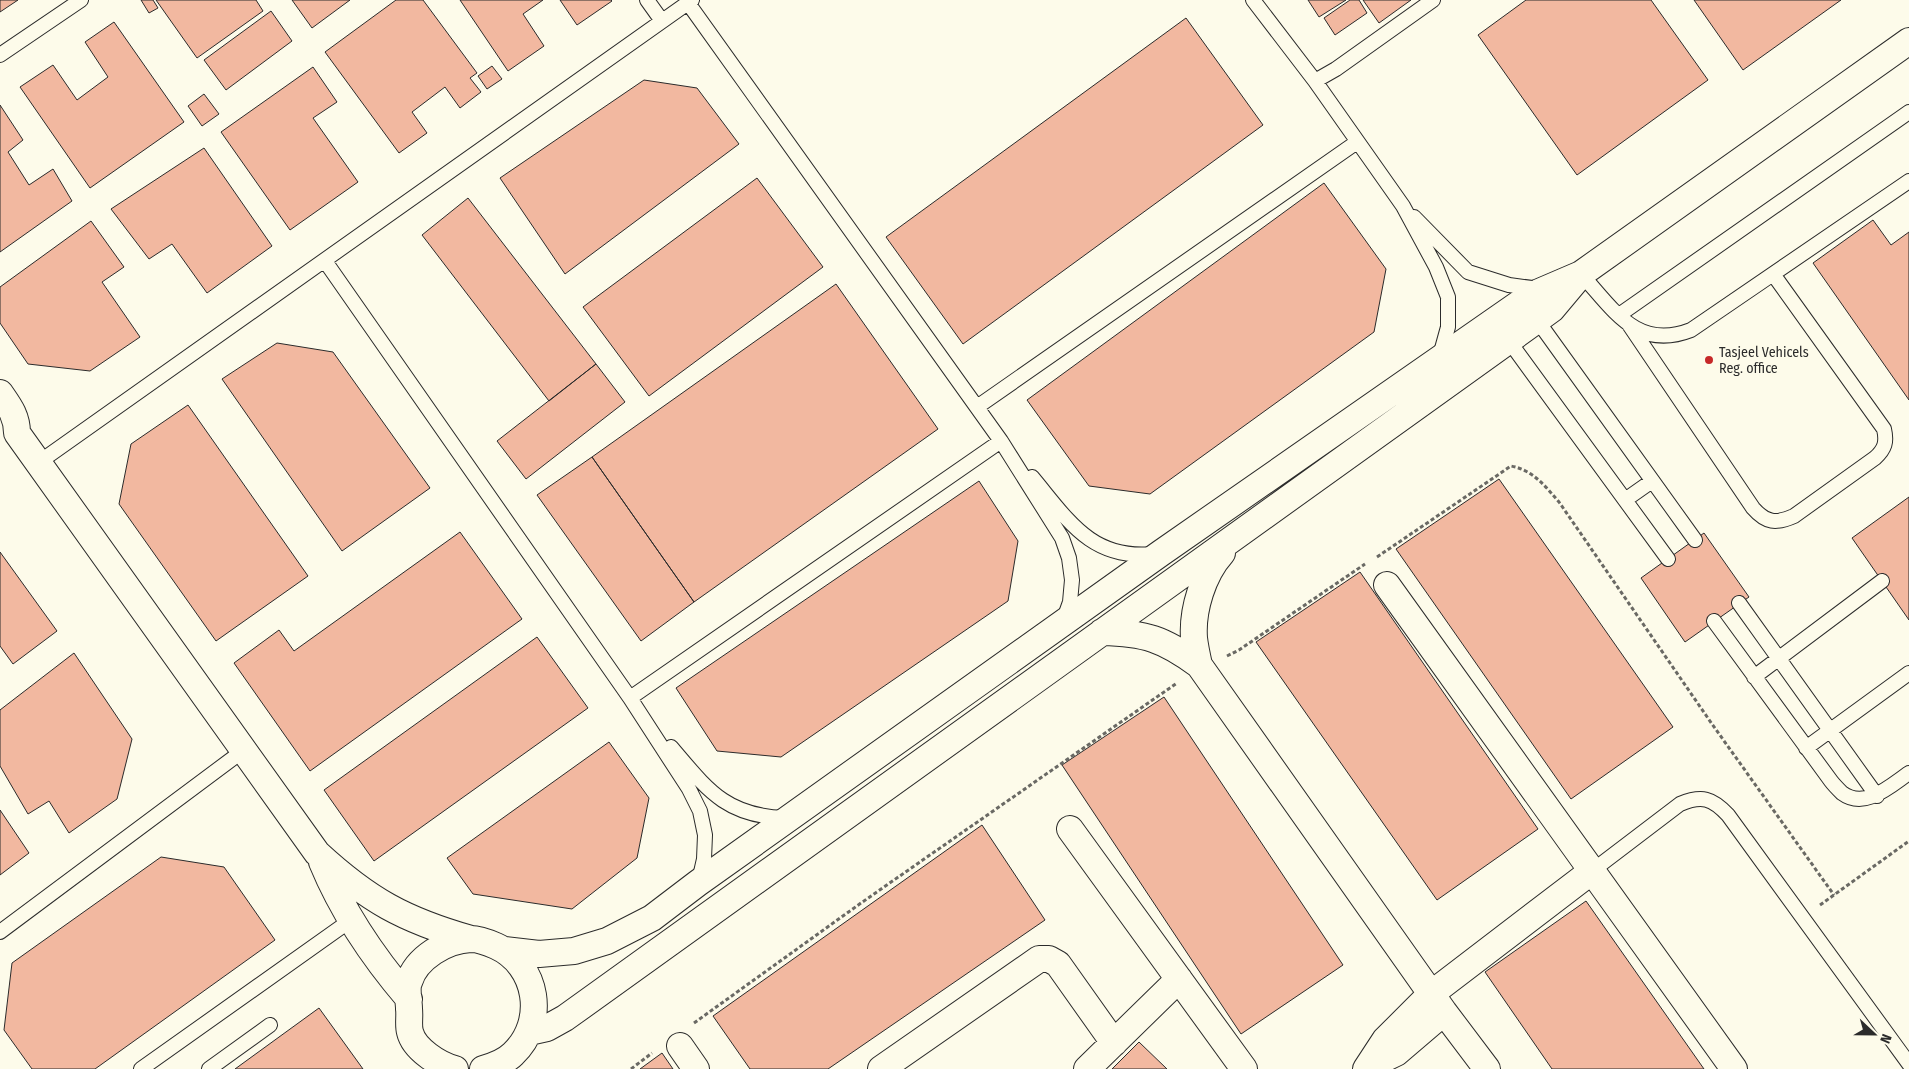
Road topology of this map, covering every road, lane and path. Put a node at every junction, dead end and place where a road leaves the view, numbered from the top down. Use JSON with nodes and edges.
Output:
{"nodes":[{"id":1,"x":81,"y":0,"type":"edge"},
{"id":2,"x":647,"y":0,"type":"edge"},
{"id":3,"x":1253,"y":0,"type":"edge"},
{"id":4,"x":1433,"y":0,"type":"edge"},
{"id":5,"x":690,"y":1,"type":"edge"},
{"id":6,"x":662,"y":21,"type":"junction"},
{"id":7,"x":1909,"y":41,"type":"edge"},
{"id":8,"x":0,"y":55,"type":"edge"},
{"id":9,"x":1315,"y":81,"type":"junction"},
{"id":10,"x":1909,"y":112,"type":"edge"},
{"id":11,"x":1357,"y":142,"type":"junction"},
{"id":12,"x":1909,"y":181,"type":"edge"},
{"id":13,"x":1403,"y":206,"type":"junction"},
{"id":14,"x":325,"y":262,"type":"junction"},
{"id":15,"x":1581,"y":274,"type":"junction"},
{"id":16,"x":1772,"y":274,"type":"junction"},
{"id":17,"x":1545,"y":289,"type":"junction"},
{"id":18,"x":1623,"y":319,"type":"junction"},
{"id":19,"x":1537,"y":320,"type":"junction"},
{"id":20,"x":1509,"y":341,"type":"junction"},
{"id":21,"x":1440,"y":359,"type":"junction"},
{"id":22,"x":0,"y":393,"type":"edge"},
{"id":23,"x":977,"y":407,"type":"junction"},
{"id":24,"x":9,"y":428,"type":"edge"},
{"id":25,"x":1001,"y":440,"type":"junction"},
{"id":26,"x":38,"y":462,"type":"junction"},
{"id":27,"x":1652,"y":481,"type":"junction"},
{"id":28,"x":1625,"y":500,"type":"junction"},
{"id":29,"x":1238,"y":536,"type":"junction"},
{"id":30,"x":1695,"y":540,"type":"dead end"},
{"id":31,"x":1161,"y":553,"type":"junction"},
{"id":32,"x":1668,"y":559,"type":"dead end"},
{"id":33,"x":1882,"y":581,"type":"dead end"},
{"id":34,"x":1387,"y":584,"type":"dead end"},
{"id":35,"x":1739,"y":603,"type":"dead end"},
{"id":36,"x":1714,"y":621,"type":"dead end"},
{"id":37,"x":1063,"y":623,"type":"junction"},
{"id":38,"x":1102,"y":632,"type":"junction"},
{"id":39,"x":1779,"y":658,"type":"junction"},
{"id":40,"x":1199,"y":665,"type":"junction"},
{"id":41,"x":1909,"y":673,"type":"edge"},
{"id":42,"x":1754,"y":676,"type":"junction"},
{"id":43,"x":630,"y":698,"type":"junction"},
{"id":44,"x":1830,"y":730,"type":"junction"},
{"id":45,"x":1806,"y":748,"type":"junction"},
{"id":46,"x":244,"y":750,"type":"junction"},
{"id":47,"x":1909,"y":773,"type":"edge"},
{"id":48,"x":1877,"y":796,"type":"junction"},
{"id":49,"x":788,"y":818,"type":"junction"},
{"id":50,"x":1070,"y":829,"type":"dead end"},
{"id":51,"x":1909,"y":841,"type":"edge"},
{"id":52,"x":318,"y":852,"type":"junction"},
{"id":53,"x":1592,"y":871,"type":"junction"},
{"id":54,"x":698,"y":883,"type":"junction"},
{"id":55,"x":1803,"y":918,"type":"junction"},
{"id":56,"x":350,"y":920,"type":"junction"},
{"id":57,"x":0,"y":932,"type":"edge"},
{"id":58,"x":471,"y":939,"type":"junction"},
{"id":59,"x":505,"y":950,"type":"junction"},
{"id":60,"x":1179,"y":979,"type":"junction"},
{"id":61,"x":409,"y":999,"type":"junction"},
{"id":62,"x":1437,"y":1003,"type":"junction"},
{"id":63,"x":270,"y":1025,"type":"dead end"},
{"id":64,"x":527,"y":1036,"type":"junction"},
{"id":65,"x":1114,"y":1043,"type":"junction"},
{"id":66,"x":680,"y":1046,"type":"dead end"},
{"id":67,"x":1909,"y":1064,"type":"edge"},
{"id":68,"x":1368,"y":1067,"type":"edge"},
{"id":69,"x":448,"y":1068,"type":"edge"},
{"id":70,"x":140,"y":1069,"type":"edge"},
{"id":71,"x":209,"y":1069,"type":"edge"},
{"id":72,"x":483,"y":1069,"type":"edge"},
{"id":73,"x":520,"y":1069,"type":"edge"},
{"id":74,"x":696,"y":1069,"type":"edge"},
{"id":75,"x":881,"y":1069,"type":"edge"},
{"id":76,"x":1087,"y":1069,"type":"edge"},
{"id":77,"x":1244,"y":1069,"type":"edge"},
{"id":78,"x":1488,"y":1069,"type":"edge"},
{"id":79,"x":1734,"y":1069,"type":"edge"}],
"edges":[{"from":1,"to":8,"type":"lane"},
{"from":2,"to":6,"type":"lane"},
{"from":3,"to":9,"type":"lane"},
{"from":4,"to":9,"type":"lane"},
{"from":5,"to":6,"type":"lane"},
{"from":5,"to":23,"type":"lane"},
{"from":6,"to":14,"type":"lane"},
{"from":7,"to":15,"type":"street"},
{"from":9,"to":11,"type":"lane"},
{"from":10,"to":18,"type":"lane"},
{"from":11,"to":13,"type":"lane"},
{"from":11,"to":23,"type":"lane"},
{"from":12,"to":16,"type":"lane"},
{"from":13,"to":17,"type":"lane"},
{"from":13,"to":21,"type":"lane"},
{"from":14,"to":26,"type":"lane"},
{"from":14,"to":43,"type":"lane"},
{"from":15,"to":17,"type":"street"},
{"from":15,"to":18,"type":"lane"},
{"from":15,"to":19,"type":"street"},
{"from":16,"to":18,"type":"lane"},
{"from":16,"to":18,"type":"lane"},
{"from":17,"to":21,"type":"street"},
{"from":19,"to":20,"type":"street"},
{"from":19,"to":27,"type":"lane"},
{"from":20,"to":28,"type":"lane"},
{"from":20,"to":29,"type":"street"},
{"from":21,"to":31,"type":"street"},
{"from":22,"to":24,"type":"street"},
{"from":23,"to":25,"type":"lane"},
{"from":24,"to":26,"type":"street"},
{"from":25,"to":31,"type":"lane"},
{"from":25,"to":37,"type":"lane"},
{"from":25,"to":43,"type":"lane"},
{"from":26,"to":46,"type":"street"},
{"from":27,"to":28,"type":"lane"},
{"from":27,"to":30,"type":"lane"},
{"from":28,"to":32,"type":"lane"},
{"from":29,"to":38,"type":"street"},
{"from":29,"to":40,"type":"street"},
{"from":31,"to":37,"type":"street"},
{"from":33,"to":39,"type":"lane"},
{"from":34,"to":53,"type":"street"},
{"from":35,"to":39,"type":"lane"},
{"from":36,"to":42,"type":"lane"},
{"from":37,"to":49,"type":"street"},
{"from":38,"to":40,"type":"street"},
{"from":38,"to":64,"type":"street"},
{"from":39,"to":42,"type":"lane"},
{"from":39,"to":44,"type":"lane"},
{"from":40,"to":62,"type":"street"},
{"from":41,"to":44,"type":"lane"},
{"from":42,"to":45,"type":"lane"},
{"from":43,"to":49,"type":"lane"},
{"from":43,"to":54,"type":"lane"},
{"from":44,"to":45,"type":"lane"},
{"from":44,"to":48,"type":"lane"},
{"from":45,"to":48,"type":"lane"},
{"from":46,"to":52,"type":"street"},
{"from":46,"to":57,"type":"lane"},
{"from":47,"to":48,"type":"lane"},
{"from":49,"to":54,"type":"street"},
{"from":50,"to":60,"type":"street"},
{"from":51,"to":55,"type":"path"},
{"from":52,"to":56,"type":"street"},
{"from":52,"to":58,"type":"street"},
{"from":53,"to":55,"type":"lane"},
{"from":53,"to":62,"type":"street"},
{"from":53,"to":79,"type":"street"},
{"from":54,"to":59,"type":"street"},
{"from":55,"to":67,"type":"lane"},
{"from":56,"to":61,"type":"street"},
{"from":56,"to":70,"type":"lane"},
{"from":58,"to":59,"type":"street"},
{"from":58,"to":61,"type":"street"},
{"from":59,"to":64,"type":"street"},
{"from":60,"to":65,"type":"street"},
{"from":60,"to":77,"type":"street"},
{"from":61,"to":69,"type":"street"},
{"from":62,"to":68,"type":"street"},
{"from":62,"to":78,"type":"street"},
{"from":63,"to":71,"type":"lane"},
{"from":64,"to":72,"type":"street"},
{"from":64,"to":73,"type":"street"},
{"from":65,"to":75,"type":"street"},
{"from":65,"to":76,"type":"street"},
{"from":66,"to":74,"type":"street"}]}
